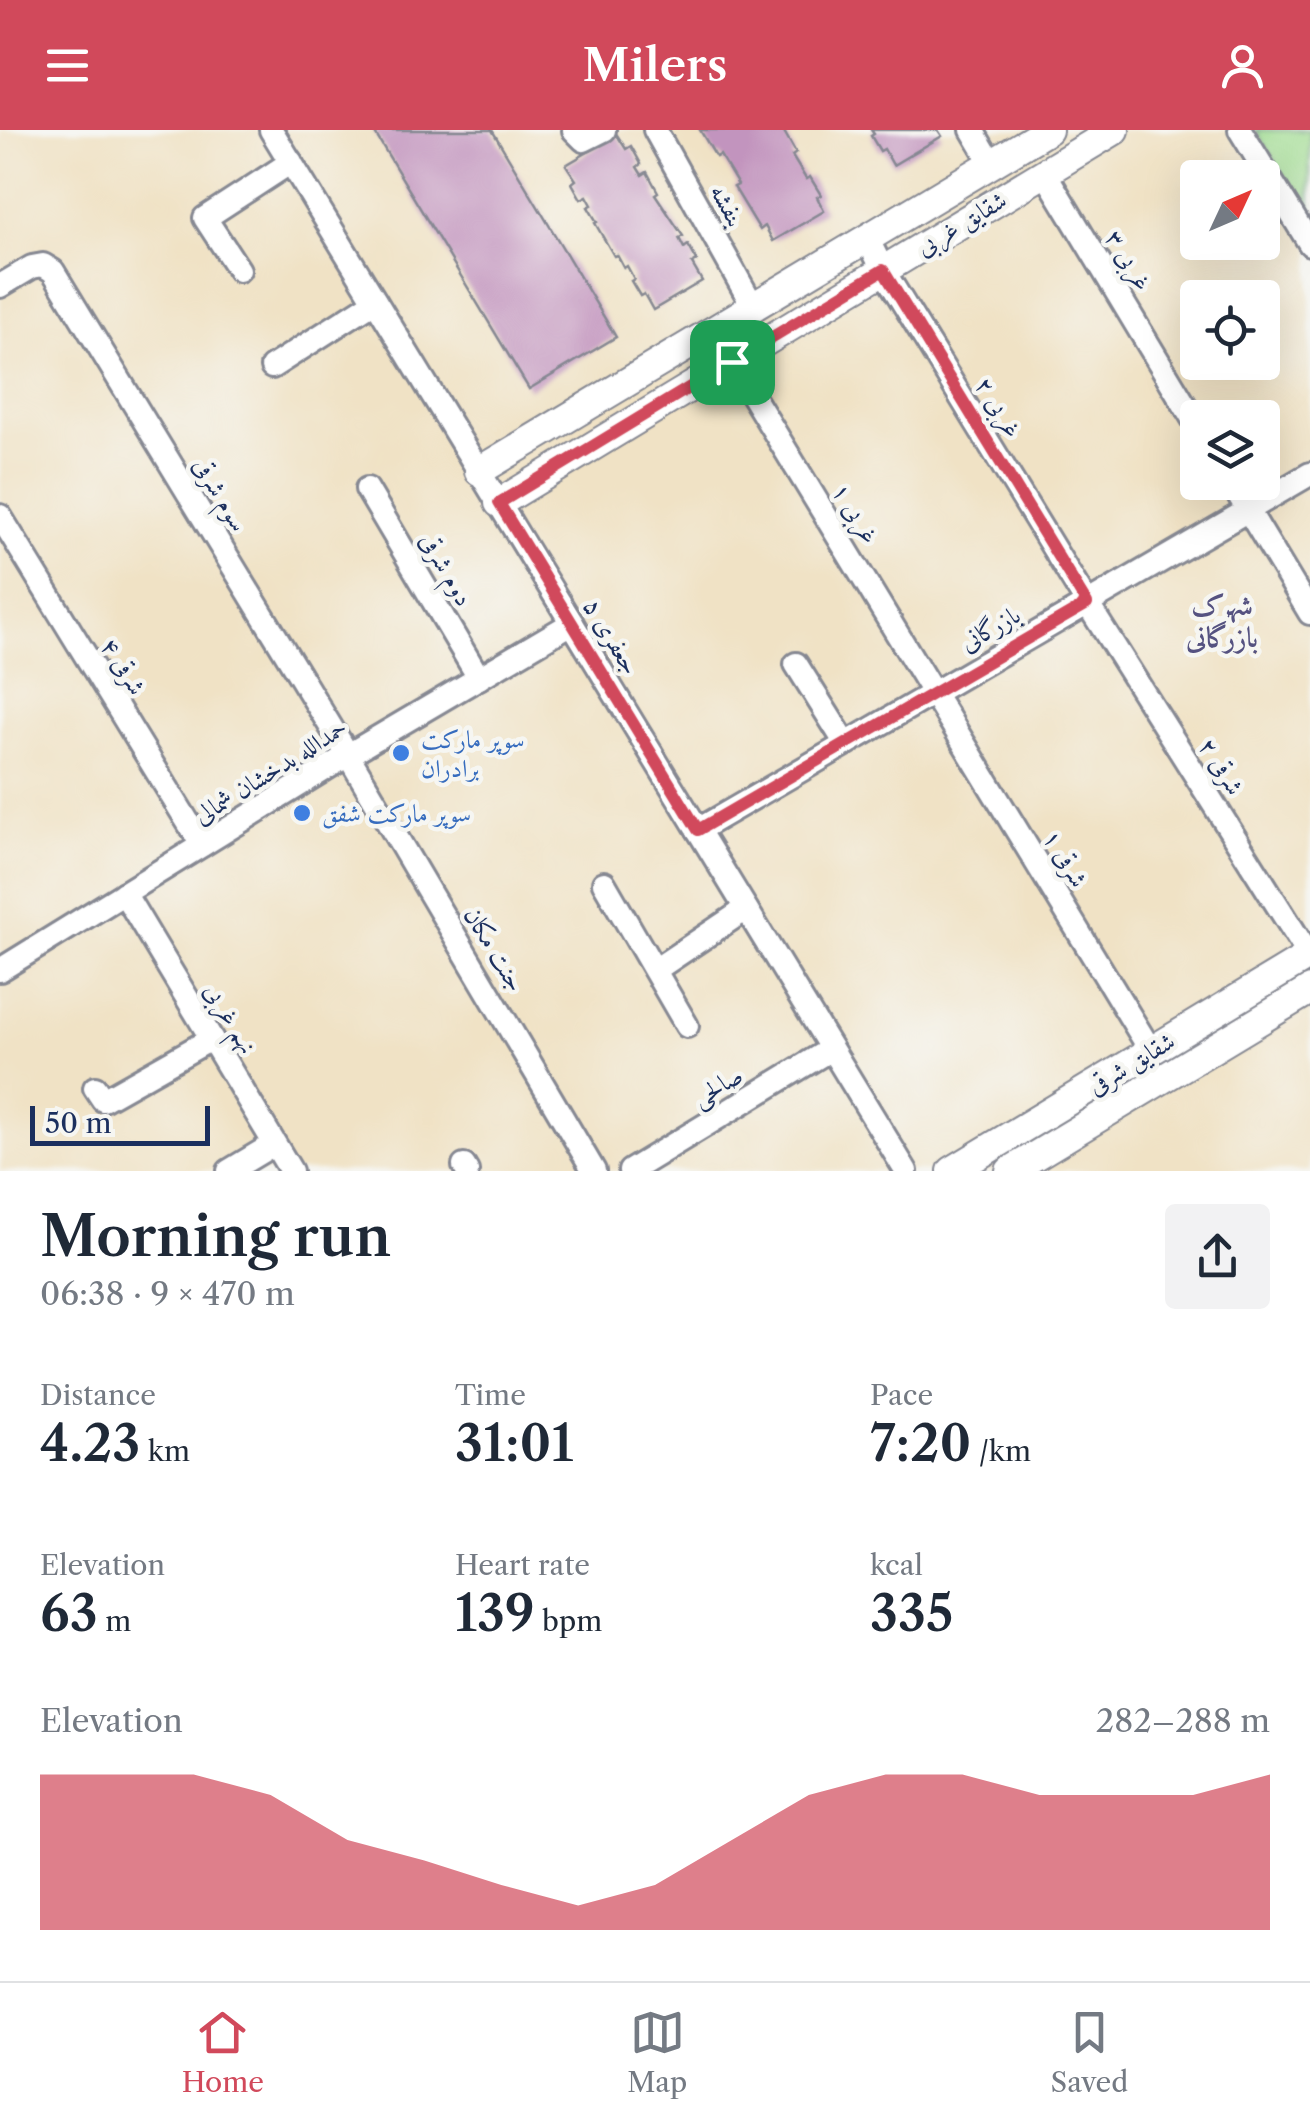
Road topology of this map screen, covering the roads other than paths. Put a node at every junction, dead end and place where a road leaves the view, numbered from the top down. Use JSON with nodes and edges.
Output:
{"nodes":[{"id":1,"x":271,"y":130,"type":"edge"},
{"id":2,"x":574,"y":130,"type":"edge"},
{"id":3,"x":604,"y":130,"type":"edge"},
{"id":4,"x":655,"y":130,"type":"edge"},
{"id":5,"x":972,"y":130,"type":"edge"},
{"id":6,"x":1048,"y":130,"type":"edge"},
{"id":7,"x":1115,"y":130,"type":"edge"},
{"id":8,"x":1240,"y":130,"type":"edge"},
{"id":9,"x":291,"y":162,"type":"junction"},
{"id":10,"x":992,"y":164,"type":"junction"},
{"id":11,"x":1044,"y":173,"type":"junction"},
{"id":12,"x":867,"y":238,"type":"junction"},
{"id":13,"x":1310,"y":244,"type":"edge"},
{"id":14,"x":239,"y":270,"type":"dead end"},
{"id":15,"x":883,"y":270,"type":"junction"},
{"id":16,"x":0,"y":286,"type":"edge"},
{"id":17,"x":375,"y":301,"type":"junction"},
{"id":18,"x":753,"y":306,"type":"junction"},
{"id":19,"x":732,"y":362,"type":"junction"},
{"id":20,"x":272,"y":367,"type":"dead end"},
{"id":21,"x":1182,"y":400,"type":"edge"},
{"id":22,"x":479,"y":471,"type":"junction"},
{"id":23,"x":1310,"y":474,"type":"edge"},
{"id":24,"x":368,"y":488,"type":"dead end"},
{"id":25,"x":1242,"y":500,"type":"edge"},
{"id":26,"x":499,"y":503,"type":"junction"},
{"id":27,"x":1248,"y":510,"type":"junction"},
{"id":28,"x":0,"y":516,"type":"edge"},
{"id":29,"x":1087,"y":604,"type":"junction"},
{"id":30,"x":1310,"y":613,"type":"edge"},
{"id":31,"x":572,"y":623,"type":"junction"},
{"id":32,"x":796,"y":664,"type":"dead end"},
{"id":33,"x":479,"y":678,"type":"junction"},
{"id":34,"x":933,"y":693,"type":"junction"},
{"id":35,"x":846,"y":744,"type":"junction"},
{"id":36,"x":348,"y":755,"type":"junction"},
{"id":37,"x":698,"y":830,"type":"junction"},
{"id":38,"x":202,"y":845,"type":"junction"},
{"id":39,"x":604,"y":883,"type":"dead end"},
{"id":40,"x":124,"y":894,"type":"junction"},
{"id":41,"x":746,"y":909,"type":"junction"},
{"id":42,"x":1310,"y":956,"type":"edge"},
{"id":43,"x":0,"y":970,"type":"edge"},
{"id":44,"x":655,"y":970,"type":"junction"},
{"id":45,"x":1310,"y":990,"type":"edge"},
{"id":46,"x":687,"y":1026,"type":"dead end"},
{"id":47,"x":212,"y":1039,"type":"junction"},
{"id":48,"x":832,"y":1049,"type":"junction"},
{"id":49,"x":1151,"y":1051,"type":"junction"},
{"id":50,"x":95,"y":1088,"type":"dead end"},
{"id":51,"x":274,"y":1144,"type":"junction"},
{"id":52,"x":229,"y":1171,"type":"edge"},
{"id":53,"x":290,"y":1171,"type":"edge"},
{"id":54,"x":594,"y":1171,"type":"edge"},
{"id":55,"x":630,"y":1171,"type":"edge"},
{"id":56,"x":906,"y":1171,"type":"edge"},
{"id":57,"x":952,"y":1171,"type":"edge"},
{"id":58,"x":1010,"y":1171,"type":"edge"}],
"edges":[{"from":1,"to":9,"type":"street","name":"جعفری ۵"},
{"from":2,"to":3,"type":"street"},
{"from":4,"to":18,"type":"street","name":"بنفشه"},
{"from":5,"to":10,"type":"street"},
{"from":6,"to":10,"type":"street","name":"شقایق غربی"},
{"from":7,"to":11,"type":"street","name":"شقایق غربی"},
{"from":8,"to":13,"type":"street"},
{"from":9,"to":14,"type":"street"},
{"from":9,"to":17,"type":"street","name":"جعفری ۵"},
{"from":10,"to":12,"type":"street","name":"شقایق غربی"},
{"from":11,"to":15,"type":"street","name":"شقایق غربی"},
{"from":11,"to":21,"type":"street","name":"۳ غربی"},
{"from":12,"to":15,"type":"street","name":"۲ غربی"},
{"from":12,"to":18,"type":"street","name":"شقایق غربی"},
{"from":15,"to":19,"type":"street","name":"شقایق غربی"},
{"from":15,"to":29,"type":"street","name":"۲ غربی"},
{"from":16,"to":36,"type":"street","name":"سوم شرقی"},
{"from":17,"to":20,"type":"street"},
{"from":17,"to":22,"type":"street","name":"جعفری ۵"},
{"from":18,"to":22,"type":"street","name":"شقایق غربی"},
{"from":19,"to":26,"type":"street","name":"شقایق غربی"},
{"from":19,"to":34,"type":"street","name":"۱ غربی"},
{"from":22,"to":26,"type":"street","name":"جعفری ۵"},
{"from":23,"to":27,"type":"street","name":"بازرگانی"},
{"from":24,"to":33,"type":"street","name":"دوم شرقی"},
{"from":25,"to":27,"type":"street"},
{"from":26,"to":31,"type":"street","name":"جعفری ۵"},
{"from":27,"to":29,"type":"street","name":"بازرگانی"},
{"from":27,"to":30,"type":"street"},
{"from":28,"to":38,"type":"street","name":"۴ شرقی"},
{"from":29,"to":34,"type":"street","name":"بازرگانی"},
{"from":29,"to":42,"type":"street","name":"۲ شرقی"},
{"from":31,"to":33,"type":"street","name":"حمدالله بدخشان شمالی"},
{"from":31,"to":37,"type":"street","name":"جعفری ۵"},
{"from":32,"to":35,"type":"street"},
{"from":33,"to":36,"type":"street","name":"حمدالله بدخشان شمالی"},
{"from":34,"to":35,"type":"street","name":"بازرگانی"},
{"from":34,"to":49,"type":"street","name":"۱ شرقی"},
{"from":35,"to":37,"type":"street","name":"بازرگانی"},
{"from":36,"to":38,"type":"street","name":"حمدالله بدخشان شمالی"},
{"from":36,"to":54,"type":"street","name":"جنت مکان"},
{"from":37,"to":41,"type":"street","name":"جعفری ۵"},
{"from":38,"to":40,"type":"street","name":"حمدالله بدخشان شمالی"},
{"from":39,"to":44,"type":"street"},
{"from":40,"to":43,"type":"street","name":"حمدالله بدخشان شمالی"},
{"from":40,"to":47,"type":"street","name":"نهم غربی"},
{"from":41,"to":44,"type":"street"},
{"from":41,"to":48,"type":"street","name":"جعفری ۵"},
{"from":42,"to":49,"type":"street","name":"شقایق شرقی"},
{"from":44,"to":46,"type":"street"},
{"from":45,"to":58,"type":"street","name":"شقایق شرقی"},
{"from":47,"to":50,"type":"street"},
{"from":47,"to":51,"type":"street","name":"نهم غربی"},
{"from":48,"to":55,"type":"street","name":"صالحی"},
{"from":48,"to":56,"type":"street","name":"جعفری ۵"},
{"from":49,"to":57,"type":"street","name":"شقایق شرقی"},
{"from":51,"to":52,"type":"street"},
{"from":51,"to":53,"type":"street","name":"نهم غربی"}]}
